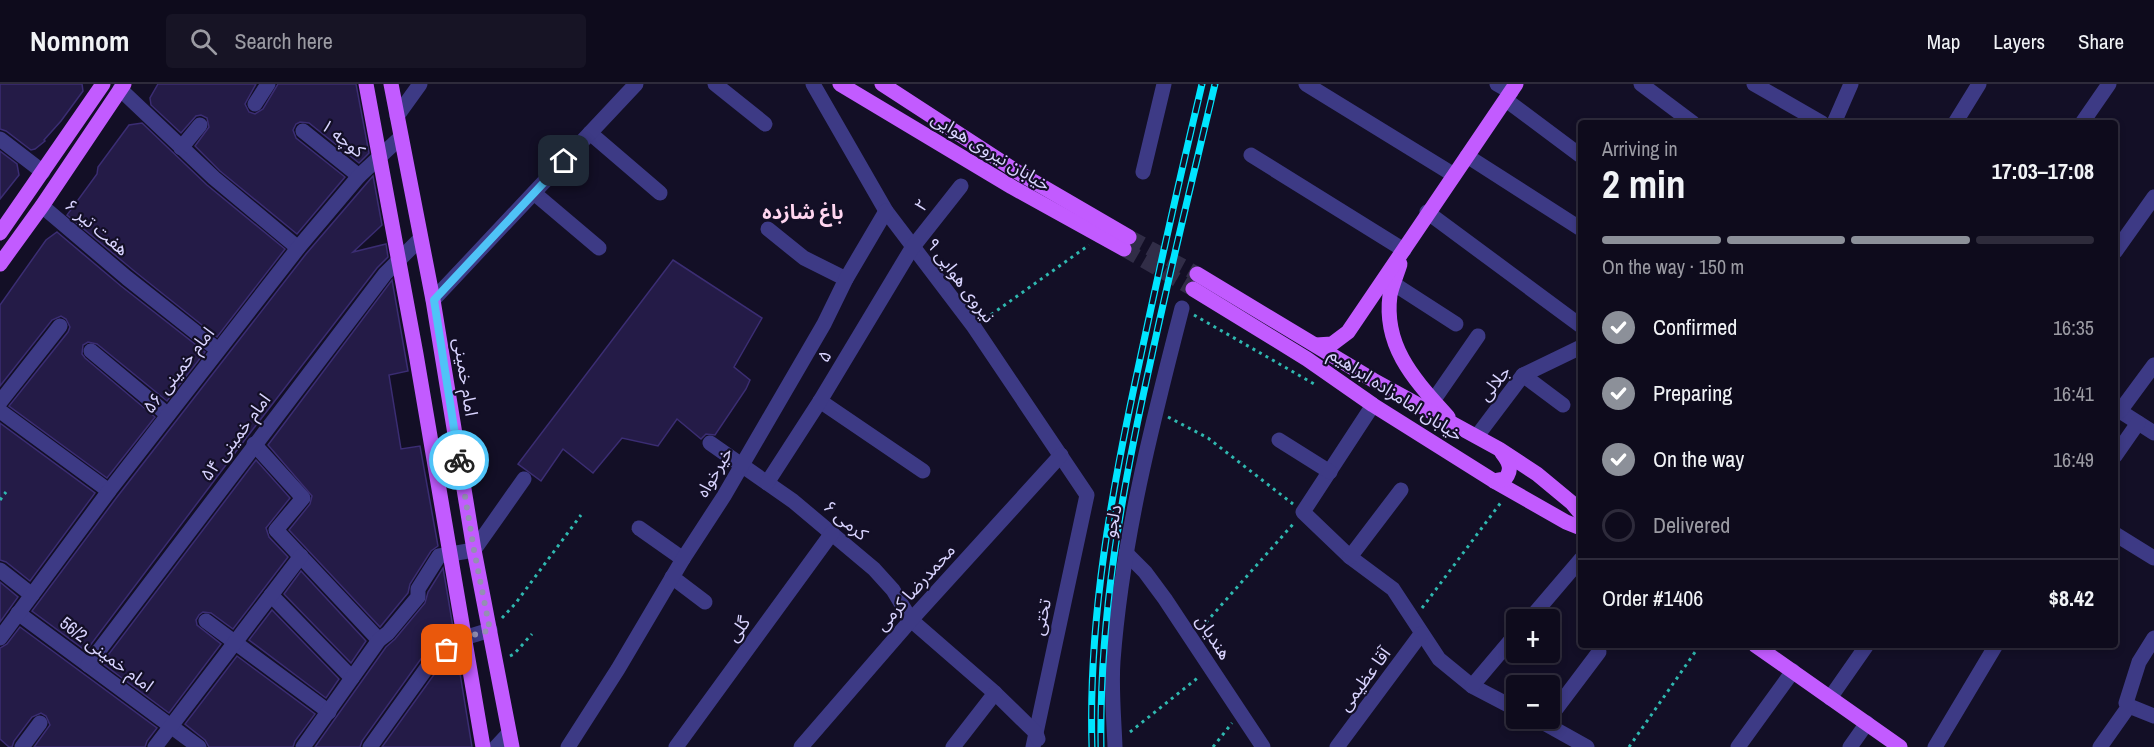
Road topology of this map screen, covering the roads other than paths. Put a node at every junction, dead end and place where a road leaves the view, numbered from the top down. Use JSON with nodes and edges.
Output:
{"nodes":[{"id":1,"x":268,"y":84,"type":"edge"},
{"id":2,"x":366,"y":84,"type":"edge"},
{"id":3,"x":391,"y":84,"type":"edge"},
{"id":4,"x":420,"y":84,"type":"edge"},
{"id":5,"x":636,"y":84,"type":"edge"},
{"id":6,"x":714,"y":84,"type":"edge"},
{"id":7,"x":813,"y":84,"type":"edge"},
{"id":8,"x":840,"y":84,"type":"edge"},
{"id":9,"x":882,"y":84,"type":"edge"},
{"id":10,"x":1164,"y":84,"type":"edge"},
{"id":11,"x":1306,"y":84,"type":"edge"},
{"id":12,"x":1497,"y":84,"type":"edge"},
{"id":13,"x":1641,"y":84,"type":"edge"},
{"id":14,"x":1754,"y":84,"type":"edge"},
{"id":15,"x":1851,"y":84,"type":"edge"},
{"id":16,"x":1979,"y":84,"type":"edge"},
{"id":17,"x":2109,"y":84,"type":"edge"},
{"id":18,"x":102,"y":85,"type":"edge"},
{"id":19,"x":122,"y":87,"type":"edge"},
{"id":20,"x":1511,"y":92,"type":"edge"},
{"id":21,"x":255,"y":104,"type":"dead end"},
{"id":22,"x":397,"y":116,"type":"junction"},
{"id":23,"x":1689,"y":120,"type":"edge"},
{"id":24,"x":1817,"y":120,"type":"edge"},
{"id":25,"x":1835,"y":120,"type":"edge"},
{"id":26,"x":1957,"y":120,"type":"edge"},
{"id":27,"x":2084,"y":120,"type":"edge"},
{"id":28,"x":765,"y":124,"type":"dead end"},
{"id":29,"x":200,"y":125,"type":"dead end"},
{"id":30,"x":303,"y":131,"type":"dead end"},
{"id":31,"x":590,"y":133,"type":"junction"},
{"id":32,"x":401,"y":137,"type":"junction"},
{"id":33,"x":1,"y":142,"type":"edge"},
{"id":34,"x":181,"y":148,"type":"junction"},
{"id":35,"x":1578,"y":153,"type":"edge"},
{"id":36,"x":1251,"y":155,"type":"dead end"},
{"id":37,"x":1467,"y":156,"type":"junction"},
{"id":38,"x":380,"y":157,"type":"junction"},
{"id":39,"x":43,"y":172,"type":"junction"},
{"id":40,"x":1143,"y":172,"type":"dead end"},
{"id":41,"x":1454,"y":175,"type":"junction"},
{"id":42,"x":359,"y":176,"type":"junction"},
{"id":43,"x":961,"y":186,"type":"dead end"},
{"id":44,"x":534,"y":193,"type":"junction"},
{"id":45,"x":660,"y":194,"type":"dead end"},
{"id":46,"x":2154,"y":197,"type":"edge"},
{"id":47,"x":42,"y":206,"type":"junction"},
{"id":48,"x":886,"y":211,"type":"junction"},
{"id":49,"x":1427,"y":212,"type":"junction"},
{"id":50,"x":1578,"y":227,"type":"edge"},
{"id":51,"x":768,"y":230,"type":"dead end"},
{"id":52,"x":0,"y":233,"type":"edge"},
{"id":53,"x":420,"y":238,"type":"junction"},
{"id":54,"x":298,"y":248,"type":"junction"},
{"id":55,"x":599,"y":248,"type":"dead end"},
{"id":56,"x":912,"y":248,"type":"junction"},
{"id":57,"x":2118,"y":248,"type":"edge"},
{"id":58,"x":1404,"y":249,"type":"junction"},
{"id":59,"x":399,"y":260,"type":"junction"},
{"id":60,"x":0,"y":264,"type":"edge"},
{"id":61,"x":846,"y":279,"type":"junction"},
{"id":62,"x":1394,"y":284,"type":"junction"},
{"id":63,"x":434,"y":300,"type":"junction"},
{"id":64,"x":1182,"y":308,"type":"road end"},
{"id":65,"x":1456,"y":324,"type":"dead end"},
{"id":66,"x":1578,"y":324,"type":"edge"},
{"id":67,"x":60,"y":326,"type":"dead end"},
{"id":68,"x":1478,"y":336,"type":"dead end"},
{"id":69,"x":1316,"y":345,"type":"junction"},
{"id":70,"x":1578,"y":348,"type":"edge"},
{"id":71,"x":218,"y":350,"type":"junction"},
{"id":72,"x":91,"y":351,"type":"dead end"},
{"id":73,"x":2154,"y":365,"type":"edge"},
{"id":74,"x":1523,"y":375,"type":"junction"},
{"id":75,"x":1433,"y":400,"type":"junction"},
{"id":76,"x":820,"y":401,"type":"junction"},
{"id":77,"x":0,"y":402,"type":"edge"},
{"id":78,"x":1373,"y":405,"type":"junction"},
{"id":79,"x":1563,"y":405,"type":"dead end"},
{"id":80,"x":2118,"y":409,"type":"edge"},
{"id":81,"x":0,"y":411,"type":"edge"},
{"id":82,"x":2118,"y":411,"type":"edge"},
{"id":83,"x":168,"y":415,"type":"junction"},
{"id":84,"x":2154,"y":420,"type":"edge"},
{"id":85,"x":2138,"y":423,"type":"junction"},
{"id":86,"x":1457,"y":427,"type":"junction"},
{"id":87,"x":2154,"y":433,"type":"edge"},
{"id":88,"x":1476,"y":436,"type":"junction"},
{"id":89,"x":1278,"y":440,"type":"dead end"},
{"id":90,"x":710,"y":443,"type":"dead end"},
{"id":91,"x":254,"y":444,"type":"junction"},
{"id":92,"x":1499,"y":449,"type":"junction"},
{"id":93,"x":2118,"y":452,"type":"edge"},
{"id":94,"x":1061,"y":455,"type":"junction"},
{"id":95,"x":741,"y":465,"type":"junction"},
{"id":96,"x":923,"y":471,"type":"dead end"},
{"id":97,"x":1330,"y":472,"type":"junction"},
{"id":98,"x":524,"y":478,"type":"dead end"},
{"id":99,"x":1494,"y":481,"type":"junction"},
{"id":100,"x":767,"y":483,"type":"junction"},
{"id":101,"x":1401,"y":490,"type":"dead end"},
{"id":102,"x":109,"y":491,"type":"junction"},
{"id":103,"x":1087,"y":495,"type":"joint"},
{"id":104,"x":1578,"y":504,"type":"edge"},
{"id":105,"x":1578,"y":527,"type":"edge"},
{"id":106,"x":639,"y":528,"type":"dead end"},
{"id":107,"x":832,"y":533,"type":"junction"},
{"id":108,"x":2118,"y":536,"type":"edge"},
{"id":109,"x":474,"y":550,"type":"junction"},
{"id":110,"x":1126,"y":553,"type":"junction"},
{"id":111,"x":451,"y":554,"type":"junction"},
{"id":112,"x":301,"y":556,"type":"junction"},
{"id":113,"x":1350,"y":557,"type":"junction"},
{"id":114,"x":2154,"y":558,"type":"edge"},
{"id":115,"x":683,"y":559,"type":"junction"},
{"id":116,"x":1578,"y":563,"type":"edge"},
{"id":117,"x":0,"y":570,"type":"edge"},
{"id":118,"x":672,"y":577,"type":"junction"},
{"id":119,"x":32,"y":595,"type":"junction"},
{"id":120,"x":271,"y":595,"type":"junction"},
{"id":121,"x":705,"y":602,"type":"dead end"},
{"id":122,"x":1538,"y":609,"type":"edge"},
{"id":123,"x":18,"y":613,"type":"junction"},
{"id":124,"x":911,"y":620,"type":"junction"},
{"id":125,"x":206,"y":621,"type":"dead end"},
{"id":126,"x":490,"y":630,"type":"junction"},
{"id":127,"x":1421,"y":634,"type":"junction"},
{"id":128,"x":0,"y":638,"type":"edge"},
{"id":129,"x":464,"y":638,"type":"junction"},
{"id":130,"x":2154,"y":638,"type":"edge"},
{"id":131,"x":379,"y":640,"type":"junction"},
{"id":132,"x":235,"y":641,"type":"junction"},
{"id":133,"x":1506,"y":646,"type":"edge"},
{"id":134,"x":1759,"y":648,"type":"edge"},
{"id":135,"x":1865,"y":648,"type":"edge"},
{"id":136,"x":1994,"y":648,"type":"edge"},
{"id":137,"x":1599,"y":652,"type":"dead end"},
{"id":138,"x":88,"y":665,"type":"junction"},
{"id":139,"x":1793,"y":671,"type":"junction"},
{"id":140,"x":352,"y":678,"type":"junction"},
{"id":141,"x":1472,"y":686,"type":"junction"},
{"id":142,"x":994,"y":693,"type":"junction"},
{"id":143,"x":1830,"y":698,"type":"junction"},
{"id":144,"x":1560,"y":700,"type":"edge"},
{"id":145,"x":1506,"y":704,"type":"edge"},
{"id":146,"x":2129,"y":706,"type":"junction"},
{"id":147,"x":329,"y":712,"type":"junction"},
{"id":148,"x":2154,"y":716,"type":"edge"},
{"id":149,"x":40,"y":723,"type":"dead end"},
{"id":150,"x":1866,"y":723,"type":"junction"},
{"id":151,"x":171,"y":727,"type":"junction"},
{"id":152,"x":1559,"y":729,"type":"edge"},
{"id":153,"x":510,"y":740,"type":"edge"},
{"id":154,"x":1037,"y":742,"type":"edge"},
{"id":155,"x":1115,"y":745,"type":"edge"},
{"id":156,"x":22,"y":747,"type":"edge"},
{"id":157,"x":156,"y":747,"type":"edge"},
{"id":158,"x":199,"y":747,"type":"edge"},
{"id":159,"x":303,"y":747,"type":"edge"},
{"id":160,"x":370,"y":747,"type":"edge"},
{"id":161,"x":483,"y":747,"type":"edge"},
{"id":162,"x":496,"y":747,"type":"edge"},
{"id":163,"x":568,"y":747,"type":"edge"},
{"id":164,"x":676,"y":747,"type":"edge"},
{"id":165,"x":801,"y":747,"type":"edge"},
{"id":166,"x":953,"y":747,"type":"edge"},
{"id":167,"x":1263,"y":747,"type":"edge"},
{"id":168,"x":1337,"y":747,"type":"edge"},
{"id":169,"x":1587,"y":747,"type":"edge"},
{"id":170,"x":1738,"y":747,"type":"edge"},
{"id":171,"x":1850,"y":747,"type":"edge"},
{"id":172,"x":1900,"y":747,"type":"edge"},
{"id":173,"x":1935,"y":747,"type":"edge"},
{"id":174,"x":2100,"y":747,"type":"edge"}],
"edges":[{"from":1,"to":21,"type":"street"},
{"from":2,"to":38,"type":"main road"},
{"from":3,"to":22,"type":"main road","name":"امام خمینی"},
{"from":4,"to":22,"type":"street"},
{"from":5,"to":31,"type":"street"},
{"from":6,"to":28,"type":"street"},
{"from":7,"to":48,"type":"street","name":"نیروی هوایی ۹"},
{"from":8,"to":9,"type":"main road","name":"خیابان نیروی هوایی"},
{"from":10,"to":40,"type":"street"},
{"from":11,"to":41,"type":"street"},
{"from":12,"to":20,"type":"street"},
{"from":13,"to":23,"type":"street"},
{"from":14,"to":24,"type":"street"},
{"from":15,"to":25,"type":"street"},
{"from":16,"to":26,"type":"street"},
{"from":17,"to":27,"type":"street"},
{"from":18,"to":39,"type":"main road"},
{"from":19,"to":34,"type":"street"},
{"from":19,"to":47,"type":"main road"},
{"from":20,"to":35,"type":"street"},
{"from":20,"to":37,"type":"main road"},
{"from":22,"to":32,"type":"main road","name":"امام خمینی"},
{"from":29,"to":34,"type":"street"},
{"from":30,"to":42,"type":"street","name":"کوچه ۱"},
{"from":31,"to":44,"type":"street"},
{"from":31,"to":45,"type":"street"},
{"from":32,"to":38,"type":"street","name":"امام خمینی ۵۶"},
{"from":32,"to":53,"type":"main road","name":"امام خمینی"},
{"from":33,"to":39,"type":"street"},
{"from":34,"to":54,"type":"street"},
{"from":36,"to":58,"type":"street"},
{"from":37,"to":41,"type":"main road"},
{"from":37,"to":50,"type":"street"},
{"from":38,"to":42,"type":"street","name":"امام خمینی ۵۶"},
{"from":38,"to":59,"type":"main road"},
{"from":39,"to":52,"type":"main road"},
{"from":41,"to":49,"type":"main road"},
{"from":42,"to":54,"type":"street","name":"امام خمینی ۵۶"},
{"from":43,"to":56,"type":"street","name":"۲"},
{"from":44,"to":55,"type":"street"},
{"from":44,"to":63,"type":"street"},
{"from":46,"to":57,"type":"street"},
{"from":47,"to":60,"type":"main road"},
{"from":47,"to":71,"type":"street","name":"هفت تیر ۶"},
{"from":48,"to":56,"type":"street","name":"نیروی هوایی ۹"},
{"from":48,"to":61,"type":"street","name":"خیرخواه"},
{"from":49,"to":58,"type":"main road"},
{"from":49,"to":66,"type":"street"},
{"from":51,"to":61,"type":"street"},
{"from":53,"to":59,"type":"street","name":"امام خمینی ۵۴"},
{"from":53,"to":63,"type":"main road","name":"امام خمینی"},
{"from":54,"to":71,"type":"street","name":"امام خمینی ۵۶"},
{"from":56,"to":76,"type":"street","name":"۵"},
{"from":56,"to":94,"type":"street","name":"نیروی هوایی ۹"},
{"from":58,"to":62,"type":"main road"},
{"from":58,"to":69,"type":"main road"},
{"from":59,"to":91,"type":"street","name":"امام خمینی ۵۴"},
{"from":59,"to":111,"type":"main road"},
{"from":61,"to":95,"type":"street","name":"خیرخواه"},
{"from":62,"to":65,"type":"street"},
{"from":62,"to":75,"type":"main road"},
{"from":63,"to":109,"type":"main road","name":"امام خمینی"},
{"from":64,"to":110,"type":"street","name":"دلجو"},
{"from":67,"to":77,"type":"street"},
{"from":68,"to":75,"type":"street"},
{"from":69,"to":78,"type":"main road","name":"خیابان امامزاده ابراهیم"},
{"from":69,"to":86,"type":"main road","name":"خیابان امامزاده ابراهیم"},
{"from":70,"to":74,"type":"street","name":"جلالی"},
{"from":71,"to":83,"type":"street","name":"امام خمینی ۵۶"},
{"from":72,"to":83,"type":"street"},
{"from":73,"to":80,"type":"street"},
{"from":74,"to":79,"type":"street"},
{"from":74,"to":88,"type":"street","name":"جلالی"},
{"from":75,"to":86,"type":"main road"},
{"from":76,"to":96,"type":"street"},
{"from":76,"to":100,"type":"street","name":"۵"},
{"from":78,"to":97,"type":"street"},
{"from":78,"to":99,"type":"main road","name":"خیابان امامزاده ابراهیم"},
{"from":81,"to":102,"type":"street"},
{"from":82,"to":85,"type":"street"},
{"from":83,"to":102,"type":"street","name":"امام خمینی ۵۶"},
{"from":84,"to":85,"type":"street"},
{"from":85,"to":87,"type":"street"},
{"from":85,"to":93,"type":"street"},
{"from":86,"to":88,"type":"main road","name":"خیابان امامزاده ابراهیم"},
{"from":88,"to":92,"type":"main road","name":"خیابان امامزاده ابراهیم"},
{"from":89,"to":97,"type":"street"},
{"from":90,"to":95,"type":"street","name":"کرمی ۶"},
{"from":91,"to":112,"type":"street"},
{"from":91,"to":138,"type":"street","name":"امام خمینی ۵۴"},
{"from":92,"to":99,"type":"main road"},
{"from":92,"to":104,"type":"main road","name":"خیابان امامزاده ابراهیم"},
{"from":94,"to":103,"type":"street","name":"نیروی هوایی ۹"},
{"from":94,"to":124,"type":"street","name":"محمدرضا کرمی"},
{"from":95,"to":100,"type":"street","name":"کرمی ۶"},
{"from":95,"to":115,"type":"street","name":"خیرخواه"},
{"from":97,"to":113,"type":"street"},
{"from":98,"to":109,"type":"street"},
{"from":99,"to":105,"type":"main road","name":"خیابان امامزاده ابراهیم"},
{"from":100,"to":107,"type":"street","name":"کرمی ۶"},
{"from":101,"to":113,"type":"street"},
{"from":102,"to":119,"type":"street","name":"امام خمینی ۵۶"},
{"from":103,"to":154,"type":"street","name":"تختی"},
{"from":106,"to":115,"type":"street"},
{"from":107,"to":124,"type":"street","name":"کرمی ۶"},
{"from":107,"to":164,"type":"street","name":"گلی"},
{"from":108,"to":114,"type":"street"},
{"from":109,"to":111,"type":"street"},
{"from":109,"to":126,"type":"main road","name":"امام خمینی"},
{"from":110,"to":155,"type":"street","name":"دلجو"},
{"from":110,"to":167,"type":"street","name":"هندیان"},
{"from":111,"to":129,"type":"main road"},
{"from":111,"to":131,"type":"street"},
{"from":112,"to":120,"type":"street"},
{"from":112,"to":131,"type":"street"},
{"from":113,"to":127,"type":"street"},
{"from":115,"to":118,"type":"street","name":"خیرخواه"},
{"from":116,"to":122,"type":"street"},
{"from":117,"to":119,"type":"street"},
{"from":118,"to":121,"type":"street"},
{"from":118,"to":163,"type":"street","name":"خیرخواه"},
{"from":119,"to":123,"type":"street","name":"امام خمینی ۵۶"},
{"from":120,"to":132,"type":"street"},
{"from":120,"to":140,"type":"street"},
{"from":123,"to":128,"type":"street","name":"امام خمینی ۵۶"},
{"from":123,"to":138,"type":"street","name":"امام خمینی 56/2"},
{"from":124,"to":142,"type":"street","name":"کرمی ۶"},
{"from":124,"to":165,"type":"street","name":"محمدرضا کرمی"},
{"from":125,"to":132,"type":"street"},
{"from":126,"to":129,"type":"street"},
{"from":126,"to":153,"type":"main road","name":"امام خمینی"},
{"from":127,"to":141,"type":"street"},
{"from":127,"to":168,"type":"street","name":"آقا عظیمی"},
{"from":129,"to":160,"type":"street"},
{"from":129,"to":161,"type":"main road"},
{"from":130,"to":146,"type":"street"},
{"from":131,"to":140,"type":"street"},
{"from":132,"to":147,"type":"street"},
{"from":132,"to":151,"type":"street"},
{"from":133,"to":141,"type":"street"},
{"from":134,"to":139,"type":"main road"},
{"from":135,"to":143,"type":"street"},
{"from":136,"to":173,"type":"street"},
{"from":137,"to":144,"type":"street"},
{"from":138,"to":151,"type":"street","name":"امام خمینی 56/2"},
{"from":139,"to":143,"type":"main road"},
{"from":139,"to":170,"type":"street"},
{"from":140,"to":147,"type":"street"},
{"from":141,"to":145,"type":"street"},
{"from":142,"to":154,"type":"street","name":"کرمی ۶"},
{"from":142,"to":166,"type":"street"},
{"from":143,"to":150,"type":"main road"},
{"from":146,"to":148,"type":"street"},
{"from":146,"to":174,"type":"street"},
{"from":147,"to":159,"type":"street"},
{"from":149,"to":156,"type":"street"},
{"from":150,"to":171,"type":"street"},
{"from":150,"to":172,"type":"main road"},
{"from":151,"to":157,"type":"street"},
{"from":151,"to":158,"type":"street","name":"امام خمینی 56/2"},
{"from":152,"to":169,"type":"street"},
{"from":153,"to":162,"type":"street"}]}
